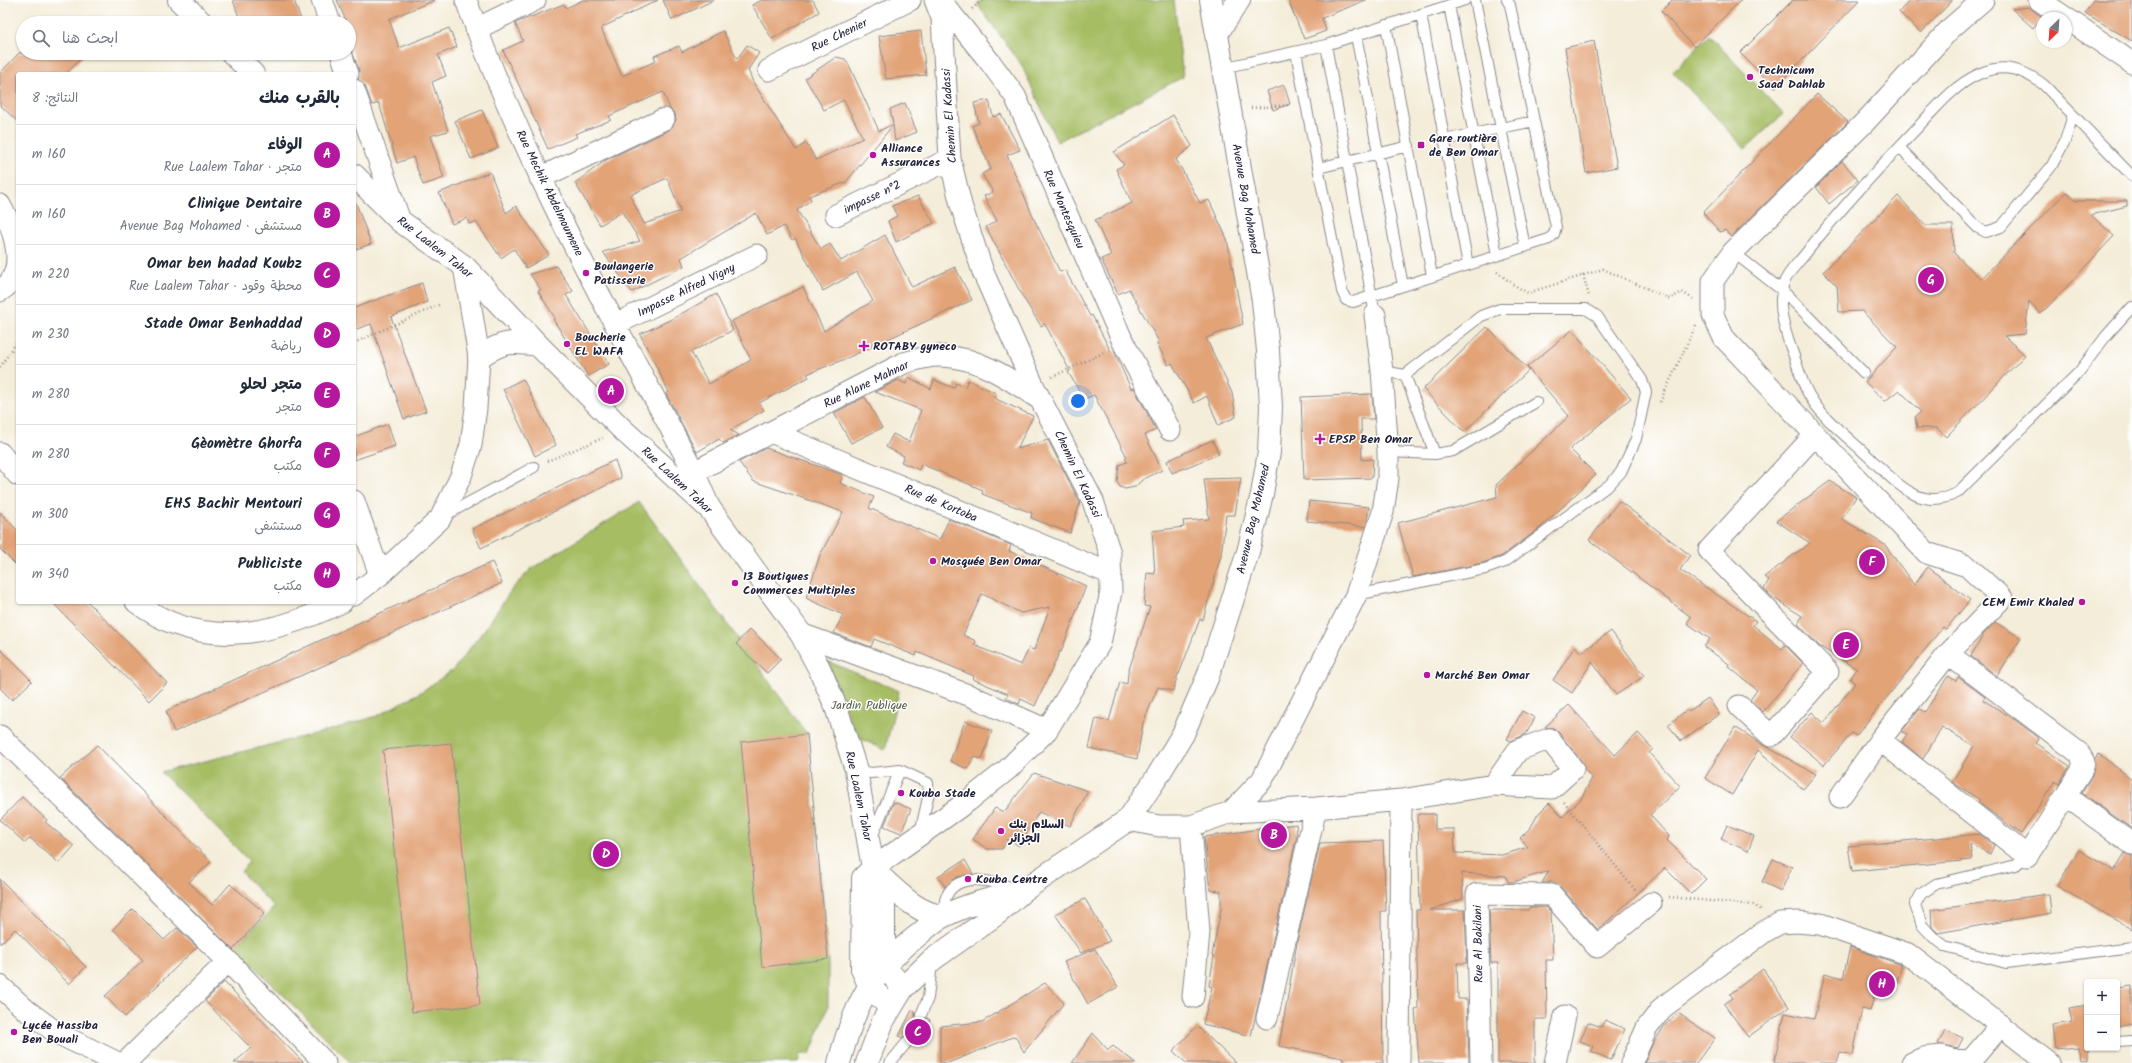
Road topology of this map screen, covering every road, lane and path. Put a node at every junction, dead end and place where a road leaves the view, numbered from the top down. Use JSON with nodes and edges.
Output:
{"nodes":[{"id":1,"x":179,"y":0,"type":"edge"},
{"id":2,"x":322,"y":0,"type":"edge"},
{"id":3,"x":466,"y":0,"type":"edge"},
{"id":4,"x":534,"y":0,"type":"edge"},
{"id":5,"x":910,"y":0,"type":"edge"},
{"id":6,"x":935,"y":0,"type":"edge"},
{"id":7,"x":940,"y":0,"type":"edge"},
{"id":8,"x":1211,"y":0,"type":"edge"},
{"id":9,"x":1239,"y":0,"type":"edge"},
{"id":10,"x":1465,"y":0,"type":"edge"},
{"id":11,"x":1476,"y":0,"type":"edge"},
{"id":12,"x":1507,"y":0,"type":"edge"},
{"id":13,"x":1983,"y":0,"type":"edge"},
{"id":14,"x":2040,"y":0,"type":"edge"},
{"id":15,"x":1449,"y":5,"type":"junction"},
{"id":16,"x":2057,"y":12,"type":"edge"},
{"id":17,"x":1421,"y":14,"type":"junction"},
{"id":18,"x":195,"y":16,"type":"edge"},
{"id":19,"x":328,"y":16,"type":"edge"},
{"id":20,"x":2072,"y":22,"type":"edge"},
{"id":21,"x":1386,"y":25,"type":"junction"},
{"id":22,"x":476,"y":29,"type":"junction"},
{"id":23,"x":1216,"y":34,"type":"junction"},
{"id":24,"x":1356,"y":35,"type":"junction"},
{"id":25,"x":1326,"y":45,"type":"junction"},
{"id":26,"x":1296,"y":52,"type":"junction"},
{"id":27,"x":239,"y":60,"type":"edge"},
{"id":28,"x":343,"y":60,"type":"edge"},
{"id":29,"x":2132,"y":63,"type":"edge"},
{"id":30,"x":1222,"y":68,"type":"junction"},
{"id":31,"x":769,"y":70,"type":"dead end"},
{"id":32,"x":251,"y":72,"type":"edge"},
{"id":33,"x":347,"y":72,"type":"edge"},
{"id":34,"x":356,"y":96,"type":"edge"},
{"id":35,"x":1289,"y":105,"type":"dead end"},
{"id":36,"x":1230,"y":110,"type":"junction"},
{"id":37,"x":2073,"y":115,"type":"junction"},
{"id":38,"x":664,"y":119,"type":"dead end"},
{"id":39,"x":1534,"y":121,"type":"junction"},
{"id":40,"x":1501,"y":127,"type":"junction"},
{"id":41,"x":1474,"y":133,"type":"junction"},
{"id":42,"x":1444,"y":140,"type":"junction"},
{"id":43,"x":1409,"y":146,"type":"junction"},
{"id":44,"x":1899,"y":147,"type":"junction"},
{"id":45,"x":1378,"y":154,"type":"junction"},
{"id":46,"x":950,"y":159,"type":"junction"},
{"id":47,"x":1347,"y":161,"type":"junction"},
{"id":48,"x":1318,"y":168,"type":"junction"},
{"id":49,"x":2132,"y":176,"type":"edge"},
{"id":50,"x":356,"y":177,"type":"edge"},
{"id":51,"x":540,"y":178,"type":"junction"},
{"id":52,"x":0,"y":205,"type":"edge"},
{"id":53,"x":836,"y":215,"type":"dead end"},
{"id":54,"x":400,"y":221,"type":"junction"},
{"id":55,"x":1525,"y":247,"type":"junction"},
{"id":56,"x":16,"y":252,"type":"edge"},
{"id":57,"x":1733,"y":252,"type":"junction"},
{"id":58,"x":757,"y":255,"type":"dead end"},
{"id":59,"x":1498,"y":255,"type":"junction"},
{"id":60,"x":16,"y":263,"type":"edge"},
{"id":61,"x":1468,"y":265,"type":"junction"},
{"id":62,"x":464,"y":266,"type":"junction"},
{"id":63,"x":1583,"y":275,"type":"junction"},
{"id":64,"x":1432,"y":276,"type":"junction"},
{"id":65,"x":1514,"y":285,"type":"dead end"},
{"id":66,"x":1404,"y":286,"type":"junction"},
{"id":67,"x":0,"y":291,"type":"edge"},
{"id":68,"x":1782,"y":291,"type":"junction"},
{"id":69,"x":441,"y":304,"type":"dead end"},
{"id":70,"x":1373,"y":305,"type":"junction"},
{"id":71,"x":2132,"y":307,"type":"edge"},
{"id":72,"x":1711,"y":308,"type":"junction"},
{"id":73,"x":1586,"y":309,"type":"junction"},
{"id":74,"x":616,"y":324,"type":"junction"},
{"id":75,"x":356,"y":342,"type":"edge"},
{"id":76,"x":16,"y":343,"type":"edge"},
{"id":77,"x":1124,"y":344,"type":"junction"},
{"id":78,"x":538,"y":345,"type":"junction"},
{"id":79,"x":479,"y":357,"type":"junction"},
{"id":80,"x":0,"y":367,"type":"edge"},
{"id":81,"x":1382,"y":371,"type":"junction"},
{"id":82,"x":1864,"y":373,"type":"dead end"},
{"id":83,"x":1405,"y":375,"type":"junction"},
{"id":84,"x":1038,"y":393,"type":"junction"},
{"id":85,"x":1536,"y":402,"type":"dead end"},
{"id":86,"x":1660,"y":403,"type":"dead end"},
{"id":87,"x":623,"y":430,"type":"junction"},
{"id":88,"x":1170,"y":430,"type":"dead end"},
{"id":89,"x":771,"y":432,"type":"junction"},
{"id":90,"x":1815,"y":435,"type":"junction"},
{"id":91,"x":1388,"y":452,"type":"junction"},
{"id":92,"x":0,"y":453,"type":"edge"},
{"id":93,"x":1435,"y":454,"type":"junction"},
{"id":94,"x":534,"y":467,"type":"joint"},
{"id":95,"x":694,"y":472,"type":"junction"},
{"id":96,"x":16,"y":473,"type":"edge"},
{"id":97,"x":356,"y":507,"type":"edge"},
{"id":98,"x":710,"y":509,"type":"junction"},
{"id":99,"x":440,"y":519,"type":"junction"},
{"id":100,"x":1112,"y":574,"type":"junction"},
{"id":101,"x":380,"y":575,"type":"junction"},
{"id":102,"x":356,"y":593,"type":"edge"},
{"id":103,"x":1356,"y":596,"type":"junction"},
{"id":104,"x":139,"y":604,"type":"edge"},
{"id":105,"x":332,"y":604,"type":"edge"},
{"id":106,"x":317,"y":607,"type":"edge"},
{"id":107,"x":801,"y":634,"type":"junction"},
{"id":108,"x":1948,"y":654,"type":"junction"},
{"id":109,"x":1739,"y":706,"type":"dead end"},
{"id":110,"x":1047,"y":730,"type":"junction"},
{"id":111,"x":0,"y":736,"type":"edge"},
{"id":112,"x":1880,"y":740,"type":"junction"},
{"id":113,"x":856,"y":770,"type":"junction"},
{"id":114,"x":900,"y":770,"type":"junction"},
{"id":115,"x":1494,"y":786,"type":"junction"},
{"id":116,"x":1552,"y":788,"type":"junction"},
{"id":117,"x":2066,"y":796,"type":"junction"},
{"id":118,"x":1840,"y":797,"type":"dead end"},
{"id":119,"x":1401,"y":800,"type":"junction"},
{"id":120,"x":1316,"y":808,"type":"junction"},
{"id":121,"x":1231,"y":812,"type":"junction"},
{"id":122,"x":1128,"y":820,"type":"junction"},
{"id":123,"x":1191,"y":826,"type":"junction"},
{"id":124,"x":919,"y":835,"type":"junction"},
{"id":125,"x":870,"y":843,"type":"junction"},
{"id":126,"x":2132,"y":844,"type":"edge"},
{"id":127,"x":2027,"y":856,"type":"junction"},
{"id":128,"x":879,"y":874,"type":"junction"},
{"id":129,"x":1024,"y":890,"type":"junction"},
{"id":130,"x":1653,"y":899,"type":"junction"},
{"id":131,"x":1753,"y":905,"type":"dead end"},
{"id":132,"x":942,"y":916,"type":"junction"},
{"id":133,"x":2132,"y":947,"type":"edge"},
{"id":134,"x":932,"y":960,"type":"junction"},
{"id":135,"x":228,"y":961,"type":"junction"},
{"id":136,"x":884,"y":966,"type":"junction"},
{"id":137,"x":869,"y":985,"type":"junction"},
{"id":138,"x":0,"y":986,"type":"edge"},
{"id":139,"x":903,"y":988,"type":"junction"},
{"id":140,"x":1193,"y":997,"type":"dead end"},
{"id":141,"x":890,"y":1008,"type":"junction"},
{"id":142,"x":921,"y":1015,"type":"dead end"},
{"id":143,"x":1565,"y":1016,"type":"dead end"},
{"id":144,"x":1268,"y":1018,"type":"dead end"},
{"id":145,"x":2001,"y":1025,"type":"junction"},
{"id":146,"x":908,"y":1041,"type":"dead end"},
{"id":147,"x":2132,"y":1041,"type":"edge"},
{"id":148,"x":2120,"y":1042,"type":"edge"},
{"id":149,"x":1398,"y":1062,"type":"edge"},
{"id":150,"x":118,"y":1063,"type":"edge"},
{"id":151,"x":125,"y":1063,"type":"edge"},
{"id":152,"x":325,"y":1063,"type":"edge"},
{"id":153,"x":839,"y":1063,"type":"edge"},
{"id":154,"x":867,"y":1063,"type":"edge"},
{"id":155,"x":890,"y":1063,"type":"edge"},
{"id":156,"x":1481,"y":1063,"type":"edge"},
{"id":157,"x":1555,"y":1063,"type":"edge"},
{"id":158,"x":1631,"y":1063,"type":"edge"},
{"id":159,"x":1912,"y":1063,"type":"edge"},
{"id":160,"x":2049,"y":1063,"type":"edge"}],
"edges":[{"from":1,"to":18,"type":"main road"},
{"from":2,"to":19,"type":"street"},
{"from":3,"to":22,"type":"street","name":"Rue Mechik Abdelmoumene"},
{"from":4,"to":22,"type":"street"},
{"from":5,"to":31,"type":"street","name":"Rue Chenier"},
{"from":6,"to":46,"type":"street","name":"Chemin El Kadassi"},
{"from":7,"to":77,"type":"street","name":"Rue Montesquieu"},
{"from":8,"to":23,"type":"main road","name":"Avenue Bag Mohamed"},
{"from":9,"to":23,"type":"main road"},
{"from":10,"to":15,"type":"lane"},
{"from":11,"to":40,"type":"lane"},
{"from":12,"to":39,"type":"lane"},
{"from":13,"to":57,"type":"street"},
{"from":14,"to":16,"type":"street"},
{"from":15,"to":17,"type":"lane"},
{"from":15,"to":41,"type":"lane"},
{"from":17,"to":21,"type":"lane"},
{"from":17,"to":42,"type":"lane"},
{"from":20,"to":29,"type":"street"},
{"from":21,"to":24,"type":"lane"},
{"from":21,"to":43,"type":"lane"},
{"from":22,"to":51,"type":"street","name":"Rue Mechik Abdelmoumene"},
{"from":23,"to":30,"type":"main road","name":"Avenue Bag Mohamed"},
{"from":24,"to":25,"type":"lane"},
{"from":24,"to":45,"type":"lane"},
{"from":25,"to":26,"type":"lane"},
{"from":25,"to":47,"type":"lane"},
{"from":26,"to":30,"type":"lane"},
{"from":26,"to":48,"type":"lane"},
{"from":27,"to":32,"type":"main road"},
{"from":28,"to":33,"type":"street"},
{"from":30,"to":36,"type":"main road","name":"Avenue Bag Mohamed"},
{"from":34,"to":54,"type":"street"},
{"from":35,"to":36,"type":"path"},
{"from":36,"to":122,"type":"main road","name":"Avenue Bag Mohamed"},
{"from":37,"to":44,"type":"lane"},
{"from":37,"to":44,"type":"lane"},
{"from":37,"to":49,"type":"lane"},
{"from":38,"to":51,"type":"street"},
{"from":39,"to":40,"type":"lane"},
{"from":39,"to":55,"type":"lane"},
{"from":40,"to":41,"type":"lane"},
{"from":40,"to":55,"type":"lane"},
{"from":41,"to":42,"type":"lane"},
{"from":41,"to":59,"type":"lane"},
{"from":42,"to":61,"type":"lane"},
{"from":43,"to":45,"type":"lane"},
{"from":43,"to":64,"type":"lane"},
{"from":44,"to":68,"type":"lane"},
{"from":45,"to":47,"type":"lane"},
{"from":45,"to":66,"type":"lane"},
{"from":46,"to":53,"type":"street","name":"impasse n°2"},
{"from":46,"to":84,"type":"street","name":"Chemin El Kadassi"},
{"from":47,"to":48,"type":"lane"},
{"from":47,"to":70,"type":"lane"},
{"from":48,"to":70,"type":"lane"},
{"from":50,"to":54,"type":"main road","name":"Rue Laalem Tahar"},
{"from":51,"to":74,"type":"street","name":"Rue Mechik Abdelmoumene"},
{"from":52,"to":56,"type":"street"},
{"from":54,"to":62,"type":"main road","name":"Rue Laalem Tahar"},
{"from":55,"to":59,"type":"lane"},
{"from":57,"to":68,"type":"lane"},
{"from":57,"to":72,"type":"street"},
{"from":58,"to":74,"type":"street","name":"Impasse Alfred Vigny"},
{"from":59,"to":61,"type":"lane"},
{"from":60,"to":67,"type":"street"},
{"from":61,"to":64,"type":"lane"},
{"from":62,"to":78,"type":"main road","name":"Rue Laalem Tahar"},
{"from":62,"to":79,"type":"street"},
{"from":63,"to":65,"type":"path"},
{"from":63,"to":72,"type":"path"},
{"from":63,"to":73,"type":"path"},
{"from":64,"to":66,"type":"lane"},
{"from":66,"to":70,"type":"lane"},
{"from":68,"to":71,"type":"lane"},
{"from":68,"to":82,"type":"lane"},
{"from":69,"to":75,"type":"path"},
{"from":70,"to":81,"type":"street"},
{"from":72,"to":86,"type":"path"},
{"from":72,"to":90,"type":"street"},
{"from":73,"to":83,"type":"lane"},
{"from":73,"to":103,"type":"lane"},
{"from":74,"to":95,"type":"street","name":"Rue Mechik Abdelmoumene"},
{"from":76,"to":80,"type":"path"},
{"from":77,"to":84,"type":"path"},
{"from":77,"to":88,"type":"street","name":"Rue Montesquieu"},
{"from":78,"to":79,"type":"main road"},
{"from":78,"to":87,"type":"main road","name":"Rue Laalem Tahar"},
{"from":79,"to":99,"type":"street"},
{"from":81,"to":83,"type":"lane"},
{"from":81,"to":91,"type":"street"},
{"from":83,"to":93,"type":"lane"},
{"from":84,"to":89,"type":"street","name":"Rue Alane Mahnar"},
{"from":84,"to":100,"type":"street","name":"Chemin El Kadassi"},
{"from":85,"to":93,"type":"lane"},
{"from":87,"to":94,"type":"path"},
{"from":87,"to":98,"type":"main road","name":"Rue Laalem Tahar"},
{"from":89,"to":95,"type":"street","name":"Rue Alane Mahnar"},
{"from":89,"to":100,"type":"street","name":"Rue de Kortoba"},
{"from":90,"to":108,"type":"street"},
{"from":90,"to":109,"type":"street"},
{"from":91,"to":93,"type":"lane"},
{"from":91,"to":103,"type":"street"},
{"from":92,"to":96,"type":"street"},
{"from":94,"to":99,"type":"lane"},
{"from":95,"to":98,"type":"street","name":"Rue Mechik Abdelmoumene"},
{"from":97,"to":101,"type":"street"},
{"from":98,"to":107,"type":"main road","name":"Rue Laalem Tahar"},
{"from":99,"to":101,"type":"street"},
{"from":100,"to":110,"type":"street","name":"Chemin El Kadassi"},
{"from":101,"to":102,"type":"street"},
{"from":103,"to":121,"type":"street"},
{"from":104,"to":106,"type":"street"},
{"from":105,"to":106,"type":"street"},
{"from":107,"to":110,"type":"street"},
{"from":107,"to":113,"type":"main road","name":"Rue Laalem Tahar"},
{"from":108,"to":112,"type":"street"},
{"from":108,"to":117,"type":"street"},
{"from":110,"to":124,"type":"street","name":"Chemin El Kadassi"},
{"from":111,"to":135,"type":"street"},
{"from":112,"to":118,"type":"street"},
{"from":112,"to":127,"type":"street"},
{"from":113,"to":114,"type":"lane"},
{"from":113,"to":125,"type":"main road","name":"Rue Laalem Tahar"},
{"from":114,"to":124,"type":"lane"},
{"from":114,"to":125,"type":"lane"},
{"from":115,"to":116,"type":"street"},
{"from":115,"to":116,"type":"street"},
{"from":115,"to":119,"type":"street"},
{"from":116,"to":130,"type":"path"},
{"from":117,"to":126,"type":"street"},
{"from":117,"to":127,"type":"street"},
{"from":119,"to":120,"type":"street"},
{"from":119,"to":149,"type":"street"},
{"from":120,"to":121,"type":"street"},
{"from":120,"to":144,"type":"street"},
{"from":121,"to":123,"type":"street"},
{"from":122,"to":123,"type":"street"},
{"from":122,"to":129,"type":"main road","name":"Avenue Bag Mohamed"},
{"from":123,"to":140,"type":"street"},
{"from":124,"to":128,"type":"street","name":"Chemin El Kadassi"},
{"from":125,"to":128,"type":"main road","name":"Rue Laalem Tahar"},
{"from":127,"to":133,"type":"lane"},
{"from":128,"to":132,"type":"main road"},
{"from":128,"to":136,"type":"main road","name":"Rue Laalem Tahar"},
{"from":128,"to":137,"type":"main road"},
{"from":129,"to":132,"type":"main road"},
{"from":129,"to":134,"type":"main road"},
{"from":130,"to":131,"type":"path"},
{"from":130,"to":156,"type":"street","name":"Rue Al Bakilani"},
{"from":132,"to":136,"type":"main road"},
{"from":134,"to":139,"type":"main road"},
{"from":134,"to":142,"type":"lane"},
{"from":135,"to":151,"type":"street"},
{"from":135,"to":152,"type":"street"},
{"from":136,"to":137,"type":"main road"},
{"from":136,"to":139,"type":"main road"},
{"from":137,"to":141,"type":"main road"},
{"from":137,"to":153,"type":"main road"},
{"from":138,"to":150,"type":"street"},
{"from":139,"to":141,"type":"main road"},
{"from":141,"to":154,"type":"main road"},
{"from":143,"to":157,"type":"street"},
{"from":145,"to":158,"type":"street"},
{"from":145,"to":159,"type":"street"},
{"from":145,"to":160,"type":"street"},
{"from":146,"to":155,"type":"lane"},
{"from":147,"to":148,"type":"lane"}]}
